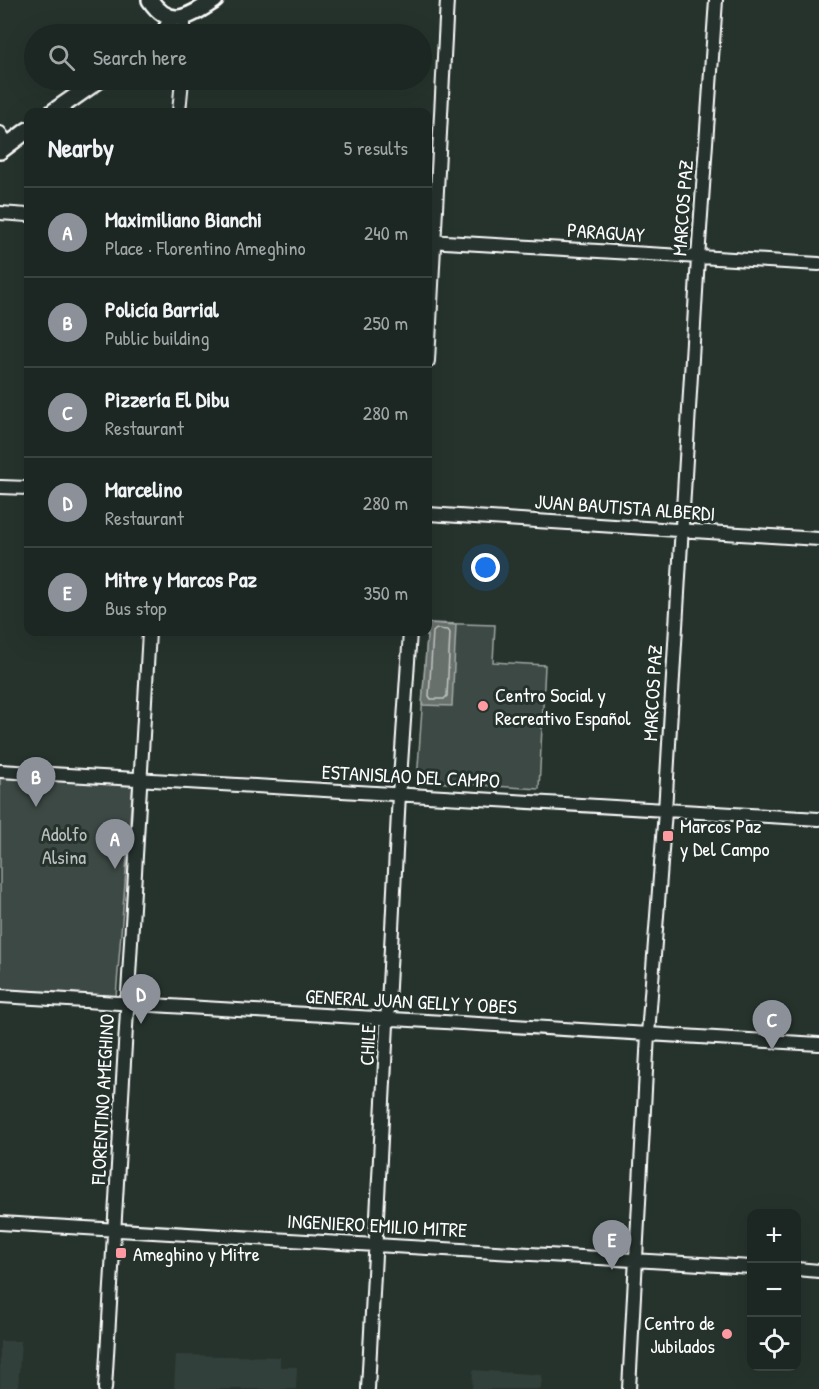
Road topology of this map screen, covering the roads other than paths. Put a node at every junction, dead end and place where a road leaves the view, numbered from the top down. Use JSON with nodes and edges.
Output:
{"nodes":[{"id":1,"x":150,"y":0,"type":"edge"},
{"id":2,"x":215,"y":0,"type":"edge"},
{"id":3,"x":447,"y":0,"type":"edge"},
{"id":4,"x":716,"y":0,"type":"edge"},
{"id":5,"x":179,"y":18,"type":"junction"},
{"id":6,"x":173,"y":24,"type":"edge"},
{"id":7,"x":181,"y":24,"type":"edge"},
{"id":8,"x":85,"y":90,"type":"edge"},
{"id":9,"x":181,"y":90,"type":"edge"},
{"id":10,"x":59,"y":108,"type":"edge"},
{"id":11,"x":180,"y":108,"type":"edge"},
{"id":12,"x":24,"y":132,"type":"edge"},
{"id":13,"x":3,"y":143,"type":"edge"},
{"id":14,"x":0,"y":213,"type":"edge"},
{"id":15,"x":24,"y":215,"type":"edge"},
{"id":16,"x":432,"y":226,"type":"edge"},
{"id":17,"x":432,"y":241,"type":"edge"},
{"id":18,"x":698,"y":258,"type":"junction"},
{"id":19,"x":819,"y":264,"type":"edge"},
{"id":20,"x":0,"y":487,"type":"edge"},
{"id":21,"x":24,"y":488,"type":"edge"},
{"id":22,"x":432,"y":514,"type":"edge"},
{"id":23,"x":681,"y":530,"type":"junction"},
{"id":24,"x":819,"y":539,"type":"edge"},
{"id":25,"x":148,"y":636,"type":"edge"},
{"id":26,"x":410,"y":636,"type":"edge"},
{"id":27,"x":0,"y":771,"type":"edge"},
{"id":28,"x":140,"y":779,"type":"junction"},
{"id":29,"x":399,"y":794,"type":"junction"},
{"id":30,"x":665,"y":811,"type":"junction"},
{"id":31,"x":819,"y":819,"type":"edge"},
{"id":32,"x":0,"y":996,"type":"edge"},
{"id":33,"x":127,"y":1004,"type":"junction"},
{"id":34,"x":388,"y":1020,"type":"junction"},
{"id":35,"x":648,"y":1034,"type":"junction"},
{"id":36,"x":819,"y":1044,"type":"edge"},
{"id":37,"x":0,"y":1222,"type":"edge"},
{"id":38,"x":114,"y":1229,"type":"junction"},
{"id":39,"x":375,"y":1245,"type":"junction"},
{"id":40,"x":636,"y":1260,"type":"junction"},
{"id":41,"x":747,"y":1267,"type":"edge"},
{"id":42,"x":801,"y":1269,"type":"edge"},
{"id":43,"x":819,"y":1271,"type":"edge"},
{"id":44,"x":105,"y":1389,"type":"edge"},
{"id":45,"x":368,"y":1389,"type":"edge"},
{"id":46,"x":629,"y":1389,"type":"edge"}],
"edges":[{"from":1,"to":5,"type":"street"},
{"from":2,"to":5,"type":"street"},
{"from":3,"to":16,"type":"street"},
{"from":4,"to":18,"type":"street","name":"MARCOS PAZ"},
{"from":5,"to":6,"type":"street"},
{"from":5,"to":7,"type":"street"},
{"from":8,"to":10,"type":"street"},
{"from":9,"to":11,"type":"street"},
{"from":12,"to":13,"type":"street"},
{"from":14,"to":15,"type":"street"},
{"from":17,"to":18,"type":"street","name":"PARAGUAY"},
{"from":18,"to":19,"type":"street","name":"PARAGUAY"},
{"from":18,"to":23,"type":"street","name":"MARCOS PAZ"},
{"from":20,"to":21,"type":"street"},
{"from":22,"to":23,"type":"street","name":"JUAN BAUTISTA ALBERDI"},
{"from":23,"to":24,"type":"street","name":"JUAN BAUTISTA ALBERDI"},
{"from":23,"to":30,"type":"street","name":"MARCOS PAZ"},
{"from":25,"to":28,"type":"street","name":"FLORENTINO AMEGHINO"},
{"from":26,"to":29,"type":"street","name":"CHILE"},
{"from":27,"to":28,"type":"street","name":"ESTANISLAO DEL CAMPO"},
{"from":28,"to":29,"type":"street","name":"ESTANISLAO DEL CAMPO"},
{"from":28,"to":33,"type":"street","name":"FLORENTINO AMEGHINO"},
{"from":29,"to":30,"type":"street","name":"ESTANISLAO DEL CAMPO"},
{"from":29,"to":34,"type":"street","name":"CHILE"},
{"from":30,"to":31,"type":"street","name":"ESTANISLAO DEL CAMPO"},
{"from":30,"to":35,"type":"street","name":"MARCOS PAZ"},
{"from":32,"to":33,"type":"street","name":"GENERAL JUAN GELLY Y OBES"},
{"from":33,"to":34,"type":"street","name":"GENERAL JUAN GELLY Y OBES"},
{"from":33,"to":38,"type":"street","name":"FLORENTINO AMEGHINO"},
{"from":34,"to":35,"type":"street","name":"GENERAL JUAN GELLY Y OBES"},
{"from":34,"to":39,"type":"street","name":"CHILE"},
{"from":35,"to":36,"type":"street","name":"GENERAL JUAN GELLY Y OBES"},
{"from":35,"to":40,"type":"street","name":"MARCOS PAZ"},
{"from":37,"to":38,"type":"street","name":"INGENIERO EMILIO MITRE"},
{"from":38,"to":39,"type":"street","name":"INGENIERO EMILIO MITRE"},
{"from":38,"to":44,"type":"street","name":"FLORENTINO AMEGHINO"},
{"from":39,"to":40,"type":"street","name":"INGENIERO EMILIO MITRE"},
{"from":39,"to":45,"type":"street","name":"CHILE"},
{"from":40,"to":41,"type":"street","name":"INGENIERO EMILIO MITRE"},
{"from":40,"to":46,"type":"street","name":"MARCOS PAZ"},
{"from":42,"to":43,"type":"street"}]}
